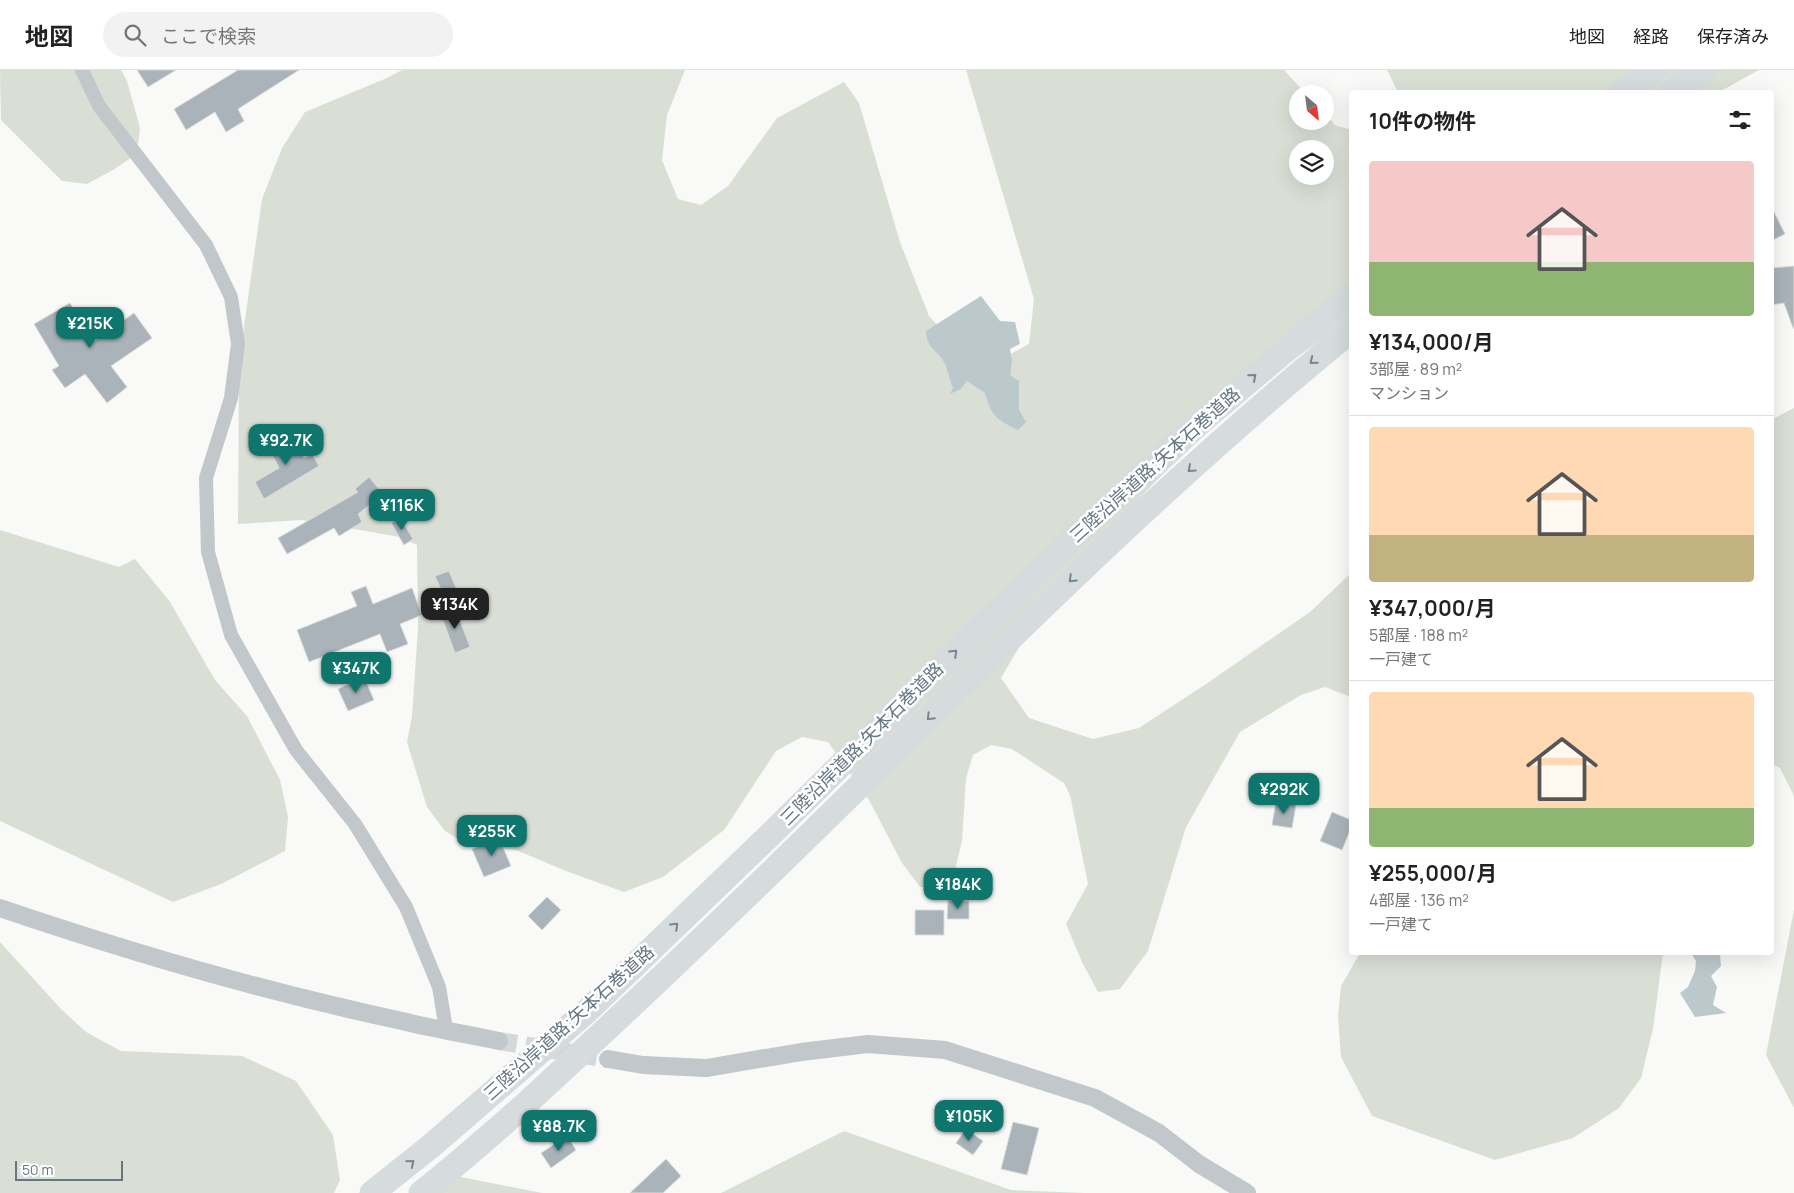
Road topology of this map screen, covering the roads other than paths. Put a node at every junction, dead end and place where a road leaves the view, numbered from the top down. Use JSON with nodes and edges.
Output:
{"nodes":[{"id":1,"x":82,"y":70,"type":"edge"},
{"id":2,"x":1655,"y":70,"type":"edge"},
{"id":3,"x":1704,"y":70,"type":"edge"},
{"id":4,"x":1625,"y":90,"type":"edge"},
{"id":5,"x":1675,"y":90,"type":"edge"},
{"id":6,"x":1349,"y":297,"type":"edge"},
{"id":7,"x":1349,"y":333,"type":"edge"},
{"id":8,"x":0,"y":908,"type":"edge"},
{"id":9,"x":446,"y":1029,"type":"junction"},
{"id":10,"x":498,"y":1042,"type":"tunnel mouth"},
{"id":11,"x":608,"y":1059,"type":"tunnel mouth"},
{"id":12,"x":372,"y":1193,"type":"edge"},
{"id":13,"x":421,"y":1193,"type":"edge"},
{"id":14,"x":1248,"y":1193,"type":"edge"}],
"edges":[{"from":1,"to":9,"type":"street"},
{"from":2,"to":4,"type":"highway"},
{"from":3,"to":5,"type":"highway"},
{"from":12,"to":6,"type":"highway","name":"三陸沿岸道路;矢本石巻道路","one_way":true},
{"from":7,"to":13,"type":"highway","name":"三陸沿岸道路;矢本石巻道路","one_way":true},
{"from":8,"to":9,"type":"street"},
{"from":9,"to":10,"type":"street"},
{"from":11,"to":14,"type":"street"}]}
